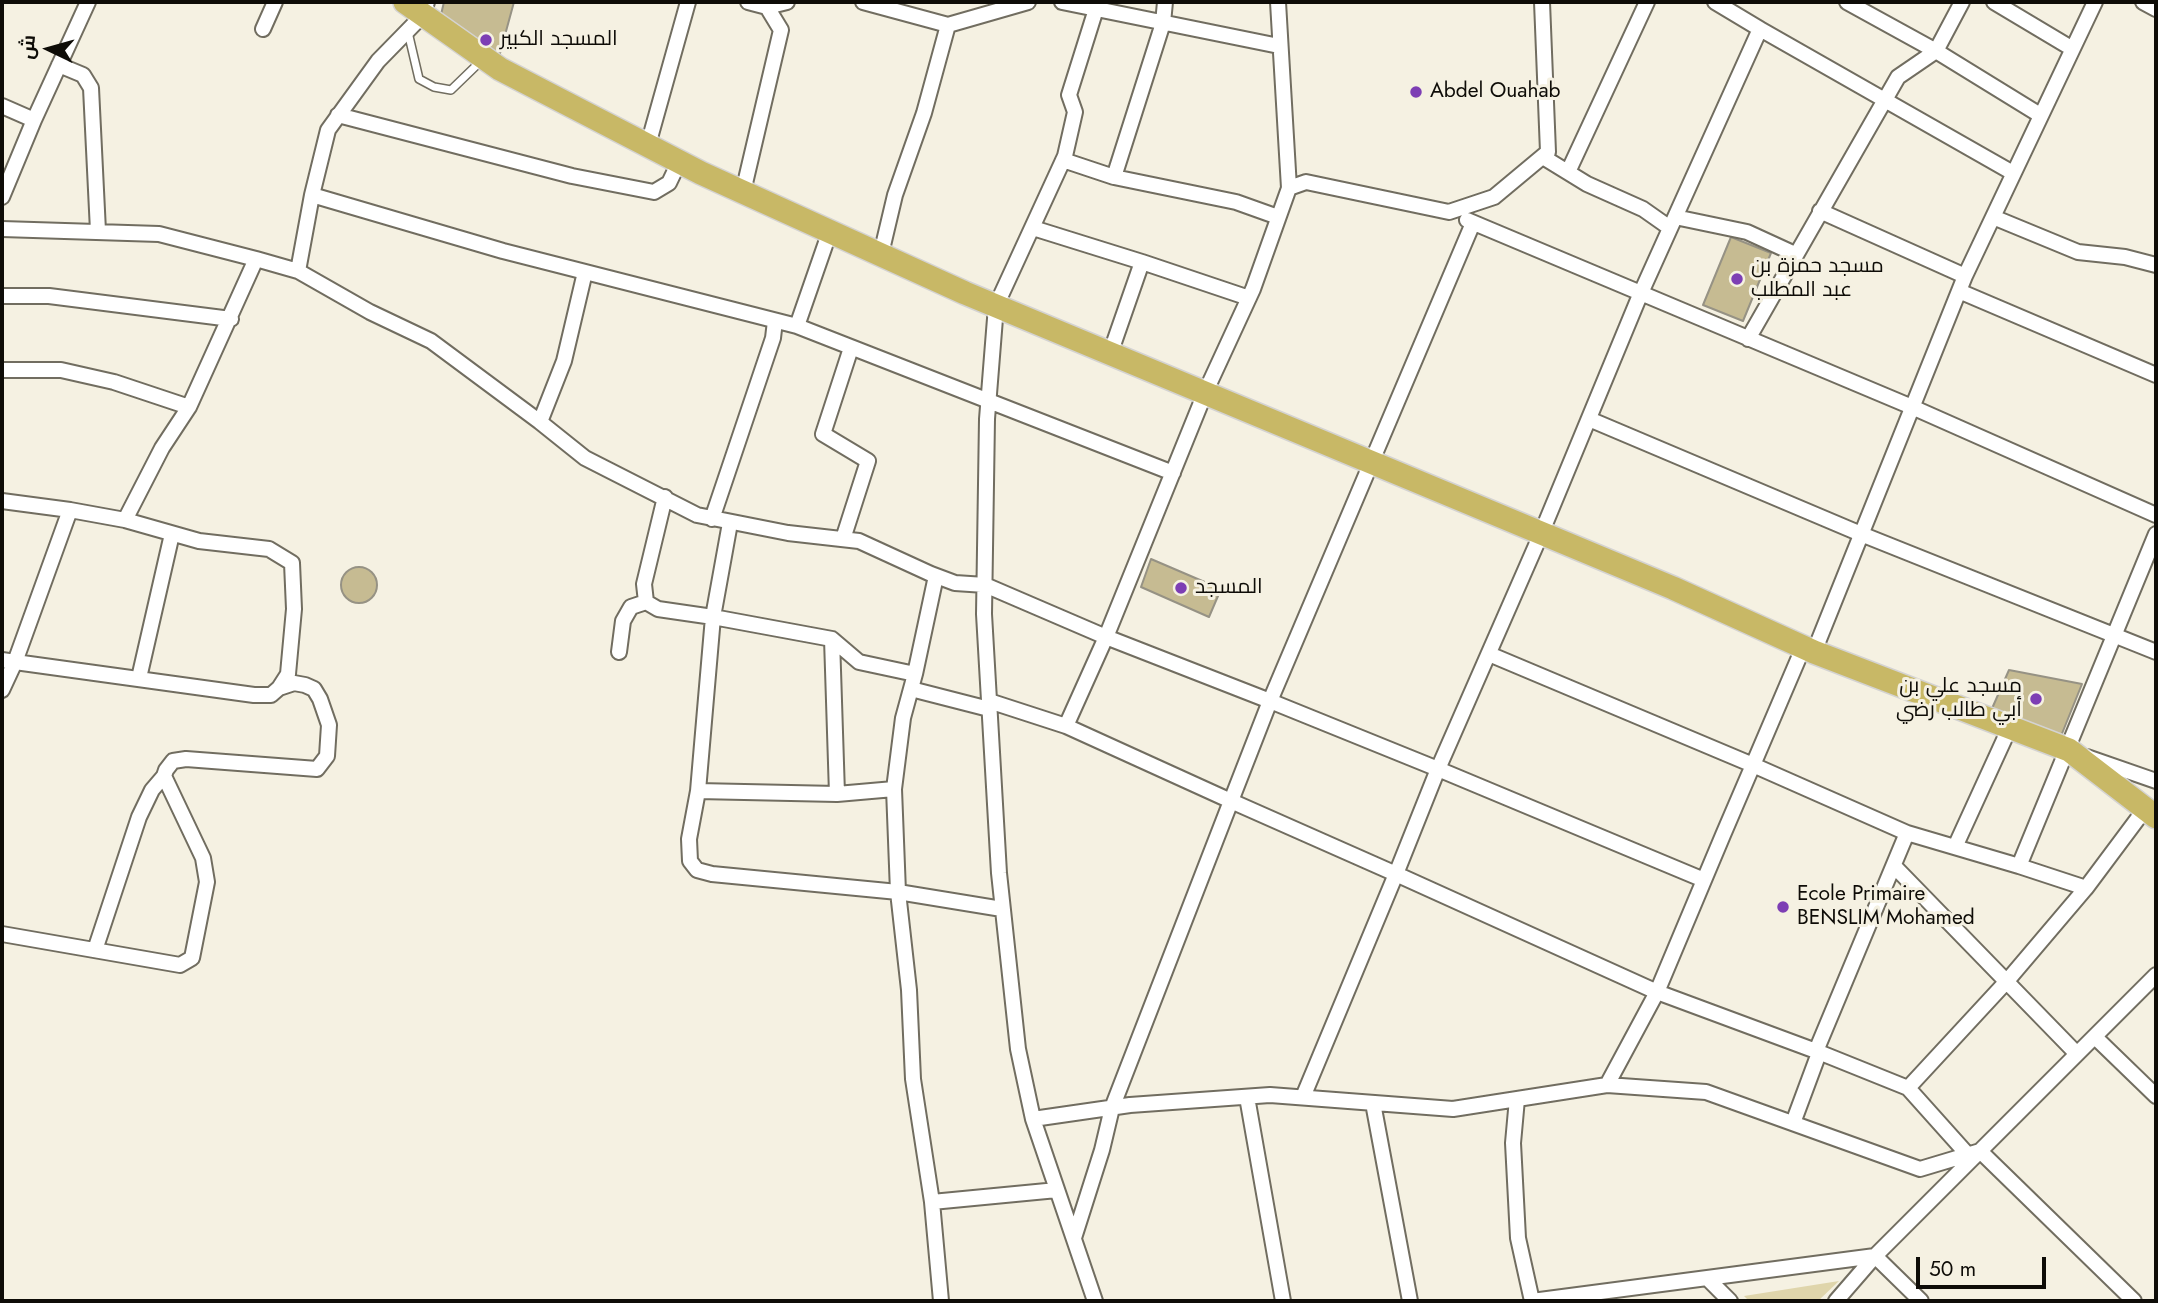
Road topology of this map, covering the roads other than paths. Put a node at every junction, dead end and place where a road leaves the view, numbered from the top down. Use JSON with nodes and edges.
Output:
{"nodes":[{"id":1,"x":89,"y":2,"type":"edge"},
{"id":2,"x":275,"y":2,"type":"edge"},
{"id":3,"x":688,"y":2,"type":"edge"},
{"id":4,"x":748,"y":2,"type":"edge"},
{"id":5,"x":787,"y":2,"type":"edge"},
{"id":6,"x":863,"y":2,"type":"edge"},
{"id":7,"x":1028,"y":2,"type":"edge"},
{"id":8,"x":1062,"y":2,"type":"edge"},
{"id":9,"x":1165,"y":2,"type":"edge"},
{"id":10,"x":1278,"y":2,"type":"edge"},
{"id":11,"x":1542,"y":2,"type":"edge"},
{"id":12,"x":1647,"y":2,"type":"edge"},
{"id":13,"x":1716,"y":2,"type":"edge"},
{"id":14,"x":1847,"y":2,"type":"edge"},
{"id":15,"x":1962,"y":2,"type":"edge"},
{"id":16,"x":1994,"y":2,"type":"edge"},
{"id":17,"x":2095,"y":2,"type":"edge"},
{"id":18,"x":2143,"y":2,"type":"edge"},
{"id":19,"x":767,"y":7,"type":"junction"},
{"id":20,"x":1096,"y":9,"type":"junction"},
{"id":21,"x":2156,"y":9,"type":"edge"},
{"id":22,"x":416,"y":12,"type":"edge"},
{"id":23,"x":1163,"y":23,"type":"junction"},
{"id":24,"x":948,"y":25,"type":"junction"},
{"id":25,"x":263,"y":29,"type":"dead end"},
{"id":26,"x":1760,"y":29,"type":"junction"},
{"id":27,"x":1279,"y":46,"type":"junction"},
{"id":28,"x":2071,"y":48,"type":"junction"},
{"id":29,"x":1936,"y":51,"type":"junction"},
{"id":30,"x":484,"y":59,"type":"junction"},
{"id":31,"x":59,"y":65,"type":"junction"},
{"id":32,"x":1883,"y":101,"type":"junction"},
{"id":33,"x":2,"y":107,"type":"edge"},
{"id":34,"x":338,"y":115,"type":"junction"},
{"id":35,"x":2040,"y":115,"type":"junction"},
{"id":36,"x":34,"y":120,"type":"junction"},
{"id":37,"x":648,"y":145,"type":"junction"},
{"id":38,"x":1543,"y":157,"type":"junction"},
{"id":39,"x":1063,"y":160,"type":"junction"},
{"id":40,"x":679,"y":162,"type":"junction"},
{"id":41,"x":7,"y":170,"type":"edge"},
{"id":42,"x":1568,"y":172,"type":"junction"},
{"id":43,"x":2013,"y":173,"type":"junction"},
{"id":44,"x":1114,"y":177,"type":"junction"},
{"id":45,"x":1289,"y":188,"type":"junction"},
{"id":46,"x":743,"y":192,"type":"junction"},
{"id":47,"x":312,"y":195,"type":"junction"},
{"id":48,"x":2,"y":197,"type":"edge"},
{"id":49,"x":1820,"y":211,"type":"junction"},
{"id":50,"x":1449,"y":212,"type":"junction"},
{"id":51,"x":1278,"y":217,"type":"junction"},
{"id":52,"x":1993,"y":217,"type":"junction"},
{"id":53,"x":1473,"y":223,"type":"junction"},
{"id":54,"x":1673,"y":223,"type":"junction"},
{"id":55,"x":1033,"y":228,"type":"junction"},
{"id":56,"x":2,"y":229,"type":"edge"},
{"id":57,"x":98,"y":231,"type":"junction"},
{"id":58,"x":830,"y":232,"type":"junction"},
{"id":59,"x":881,"y":254,"type":"junction"},
{"id":60,"x":1796,"y":254,"type":"junction"},
{"id":61,"x":256,"y":259,"type":"junction"},
{"id":62,"x":1142,"y":262,"type":"junction"},
{"id":63,"x":2156,"y":265,"type":"edge"},
{"id":64,"x":298,"y":271,"type":"junction"},
{"id":65,"x":586,"y":272,"type":"junction"},
{"id":66,"x":1965,"y":276,"type":"junction"},
{"id":67,"x":1959,"y":291,"type":"junction"},
{"id":68,"x":1640,"y":295,"type":"junction"},
{"id":69,"x":2,"y":296,"type":"edge"},
{"id":70,"x":1249,"y":298,"type":"junction"},
{"id":71,"x":996,"y":306,"type":"junction"},
{"id":72,"x":231,"y":319,"type":"junction"},
{"id":73,"x":775,"y":321,"type":"junction"},
{"id":74,"x":797,"y":326,"type":"junction"},
{"id":75,"x":1748,"y":339,"type":"junction"},
{"id":76,"x":850,"y":348,"type":"junction"},
{"id":77,"x":1110,"y":354,"type":"junction"},
{"id":78,"x":2,"y":370,"type":"edge"},
{"id":79,"x":2156,"y":375,"type":"edge"},
{"id":80,"x":1205,"y":393,"type":"junction"},
{"id":81,"x":989,"y":403,"type":"junction"},
{"id":82,"x":189,"y":407,"type":"junction"},
{"id":83,"x":1912,"y":407,"type":"junction"},
{"id":84,"x":1589,"y":419,"type":"junction"},
{"id":85,"x":540,"y":422,"type":"junction"},
{"id":86,"x":1373,"y":464,"type":"junction"},
{"id":87,"x":1173,"y":473,"type":"junction"},
{"id":88,"x":665,"y":497,"type":"junction"},
{"id":89,"x":2,"y":501,"type":"edge"},
{"id":90,"x":70,"y":510,"type":"junction"},
{"id":91,"x":2156,"y":515,"type":"edge"},
{"id":92,"x":712,"y":519,"type":"junction"},
{"id":93,"x":125,"y":520,"type":"junction"},
{"id":94,"x":730,"y":523,"type":"junction"},
{"id":95,"x":172,"y":534,"type":"junction"},
{"id":96,"x":1541,"y":534,"type":"junction"},
{"id":97,"x":1861,"y":534,"type":"junction"},
{"id":98,"x":2156,"y":534,"type":"edge"},
{"id":99,"x":843,"y":538,"type":"junction"},
{"id":100,"x":936,"y":576,"type":"junction"},
{"id":101,"x":985,"y":585,"type":"junction"},
{"id":102,"x":646,"y":602,"type":"junction"},
{"id":103,"x":713,"y":617,"type":"junction"},
{"id":104,"x":2116,"y":635,"type":"junction"},
{"id":105,"x":1106,"y":637,"type":"junction"},
{"id":106,"x":832,"y":639,"type":"junction"},
{"id":107,"x":1808,"y":650,"type":"junction"},
{"id":108,"x":619,"y":652,"type":"dead end"},
{"id":109,"x":2156,"y":652,"type":"edge"},
{"id":110,"x":1489,"y":654,"type":"junction"},
{"id":111,"x":9,"y":661,"type":"edge"},
{"id":112,"x":139,"y":678,"type":"junction"},
{"id":113,"x":913,"y":682,"type":"junction"},
{"id":114,"x":279,"y":688,"type":"junction"},
{"id":115,"x":2,"y":690,"type":"edge"},
{"id":116,"x":1270,"y":701,"type":"junction"},
{"id":117,"x":989,"y":705,"type":"junction"},
{"id":118,"x":1066,"y":726,"type":"junction"},
{"id":119,"x":2009,"y":729,"type":"junction"},
{"id":120,"x":2069,"y":751,"type":"junction"},
{"id":121,"x":1753,"y":765,"type":"junction"},
{"id":122,"x":1438,"y":769,"type":"junction"},
{"id":123,"x":164,"y":776,"type":"junction"},
{"id":124,"x":2156,"y":781,"type":"edge"},
{"id":125,"x":894,"y":789,"type":"junction"},
{"id":126,"x":698,"y":791,"type":"junction"},
{"id":127,"x":837,"y":794,"type":"junction"},
{"id":128,"x":1231,"y":801,"type":"junction"},
{"id":129,"x":2151,"y":813,"type":"edge"},
{"id":130,"x":1907,"y":833,"type":"junction"},
{"id":131,"x":1955,"y":848,"type":"junction"},
{"id":132,"x":1894,"y":866,"type":"junction"},
{"id":133,"x":2018,"y":866,"type":"junction"},
{"id":134,"x":1396,"y":874,"type":"junction"},
{"id":135,"x":1704,"y":880,"type":"junction"},
{"id":136,"x":2086,"y":888,"type":"junction"},
{"id":137,"x":898,"y":892,"type":"junction"},
{"id":138,"x":1002,"y":909,"type":"junction"},
{"id":139,"x":2,"y":934,"type":"edge"},
{"id":140,"x":95,"y":950,"type":"junction"},
{"id":141,"x":2156,"y":975,"type":"edge"},
{"id":142,"x":2007,"y":981,"type":"junction"},
{"id":143,"x":1657,"y":992,"type":"junction"},
{"id":144,"x":2095,"y":1037,"type":"junction"},
{"id":145,"x":1818,"y":1052,"type":"junction"},
{"id":146,"x":2077,"y":1055,"type":"junction"},
{"id":147,"x":1606,"y":1085,"type":"junction"},
{"id":148,"x":1908,"y":1088,"type":"junction"},
{"id":149,"x":2156,"y":1096,"type":"edge"},
{"id":150,"x":1247,"y":1097,"type":"junction"},
{"id":151,"x":1303,"y":1097,"type":"junction"},
{"id":152,"x":1517,"y":1099,"type":"junction"},
{"id":153,"x":1373,"y":1103,"type":"junction"},
{"id":154,"x":1112,"y":1108,"type":"junction"},
{"id":155,"x":1033,"y":1119,"type":"junction"},
{"id":156,"x":1793,"y":1123,"type":"junction"},
{"id":157,"x":1974,"y":1153,"type":"junction"},
{"id":158,"x":1058,"y":1190,"type":"junction"},
{"id":159,"x":932,"y":1202,"type":"junction"},
{"id":160,"x":1074,"y":1238,"type":"junction"},
{"id":161,"x":1875,"y":1256,"type":"junction"},
{"id":162,"x":1707,"y":1278,"type":"junction"},
{"id":163,"x":941,"y":1301,"type":"edge"},
{"id":164,"x":1095,"y":1301,"type":"edge"},
{"id":165,"x":1283,"y":1301,"type":"edge"},
{"id":166,"x":1410,"y":1301,"type":"edge"},
{"id":167,"x":1532,"y":1301,"type":"edge"},
{"id":168,"x":1730,"y":1301,"type":"edge"},
{"id":169,"x":1836,"y":1301,"type":"edge"},
{"id":170,"x":1921,"y":1301,"type":"edge"},
{"id":171,"x":2134,"y":1301,"type":"edge"}],
"edges":[{"from":1,"to":31,"type":"street"},
{"from":2,"to":25,"type":"street"},
{"from":3,"to":37,"type":"street"},
{"from":4,"to":19,"type":"street"},
{"from":5,"to":19,"type":"street"},
{"from":6,"to":24,"type":"street"},
{"from":7,"to":24,"type":"street"},
{"from":8,"to":20,"type":"street"},
{"from":9,"to":23,"type":"street"},
{"from":10,"to":27,"type":"street"},
{"from":11,"to":38,"type":"street"},
{"from":12,"to":42,"type":"street"},
{"from":13,"to":26,"type":"street"},
{"from":14,"to":29,"type":"street"},
{"from":15,"to":29,"type":"street"},
{"from":16,"to":28,"type":"street"},
{"from":17,"to":28,"type":"street"},
{"from":18,"to":21,"type":"street"},
{"from":19,"to":46,"type":"street"},
{"from":20,"to":23,"type":"street"},
{"from":20,"to":39,"type":"street"},
{"from":22,"to":30,"type":"main road"},
{"from":22,"to":30,"type":"lane"},
{"from":22,"to":34,"type":"street"},
{"from":23,"to":27,"type":"street"},
{"from":23,"to":44,"type":"street"},
{"from":24,"to":59,"type":"street"},
{"from":26,"to":32,"type":"street"},
{"from":26,"to":54,"type":"street"},
{"from":27,"to":45,"type":"street"},
{"from":28,"to":35,"type":"street"},
{"from":29,"to":32,"type":"street"},
{"from":29,"to":35,"type":"street"},
{"from":30,"to":37,"type":"main road"},
{"from":31,"to":36,"type":"street"},
{"from":31,"to":57,"type":"street"},
{"from":32,"to":43,"type":"street"},
{"from":32,"to":49,"type":"street"},
{"from":33,"to":36,"type":"street"},
{"from":34,"to":40,"type":"street"},
{"from":34,"to":47,"type":"street"},
{"from":35,"to":43,"type":"street"},
{"from":36,"to":41,"type":"street"},
{"from":37,"to":40,"type":"main road"},
{"from":38,"to":42,"type":"street"},
{"from":38,"to":50,"type":"street"},
{"from":39,"to":44,"type":"street"},
{"from":39,"to":55,"type":"street"},
{"from":40,"to":46,"type":"main road"},
{"from":41,"to":48,"type":"street"},
{"from":42,"to":54,"type":"street"},
{"from":43,"to":52,"type":"street"},
{"from":44,"to":51,"type":"street"},
{"from":45,"to":50,"type":"street"},
{"from":45,"to":51,"type":"street"},
{"from":46,"to":58,"type":"main road"},
{"from":47,"to":64,"type":"street"},
{"from":47,"to":65,"type":"street"},
{"from":49,"to":60,"type":"street"},
{"from":49,"to":66,"type":"street"},
{"from":50,"to":53,"type":"street"},
{"from":51,"to":70,"type":"street"},
{"from":52,"to":63,"type":"street"},
{"from":52,"to":66,"type":"street"},
{"from":53,"to":68,"type":"street"},
{"from":53,"to":86,"type":"street"},
{"from":54,"to":60,"type":"street"},
{"from":54,"to":68,"type":"street"},
{"from":55,"to":62,"type":"street"},
{"from":55,"to":71,"type":"street"},
{"from":56,"to":57,"type":"street"},
{"from":57,"to":61,"type":"street"},
{"from":58,"to":59,"type":"main road"},
{"from":58,"to":74,"type":"street"},
{"from":59,"to":71,"type":"main road"},
{"from":60,"to":75,"type":"street"},
{"from":61,"to":64,"type":"street"},
{"from":61,"to":72,"type":"street"},
{"from":62,"to":70,"type":"street"},
{"from":62,"to":77,"type":"street"},
{"from":64,"to":85,"type":"street"},
{"from":65,"to":73,"type":"street"},
{"from":65,"to":85,"type":"street"},
{"from":66,"to":67,"type":"street"},
{"from":67,"to":79,"type":"street"},
{"from":67,"to":83,"type":"street"},
{"from":68,"to":75,"type":"street"},
{"from":68,"to":84,"type":"street"},
{"from":69,"to":72,"type":"street"},
{"from":70,"to":80,"type":"street"},
{"from":71,"to":77,"type":"main road"},
{"from":71,"to":81,"type":"street"},
{"from":72,"to":82,"type":"street"},
{"from":73,"to":74,"type":"street"},
{"from":73,"to":92,"type":"street"},
{"from":74,"to":76,"type":"street"},
{"from":75,"to":83,"type":"street"},
{"from":76,"to":81,"type":"street"},
{"from":76,"to":99,"type":"street"},
{"from":77,"to":80,"type":"main road"},
{"from":78,"to":82,"type":"street"},
{"from":80,"to":86,"type":"main road"},
{"from":80,"to":87,"type":"street"},
{"from":81,"to":87,"type":"street"},
{"from":81,"to":101,"type":"street"},
{"from":82,"to":93,"type":"street"},
{"from":83,"to":91,"type":"street"},
{"from":83,"to":97,"type":"street"},
{"from":84,"to":96,"type":"street"},
{"from":84,"to":97,"type":"street"},
{"from":85,"to":88,"type":"street"},
{"from":86,"to":96,"type":"main road"},
{"from":86,"to":116,"type":"street"},
{"from":87,"to":105,"type":"street"},
{"from":88,"to":92,"type":"street"},
{"from":88,"to":102,"type":"street"},
{"from":89,"to":90,"type":"street"},
{"from":90,"to":93,"type":"street"},
{"from":90,"to":111,"type":"street"},
{"from":92,"to":94,"type":"street"},
{"from":93,"to":95,"type":"street"},
{"from":94,"to":99,"type":"street"},
{"from":94,"to":103,"type":"street"},
{"from":95,"to":112,"type":"street"},
{"from":95,"to":114,"type":"street"},
{"from":96,"to":107,"type":"main road"},
{"from":96,"to":110,"type":"street"},
{"from":97,"to":104,"type":"street"},
{"from":97,"to":107,"type":"street"},
{"from":98,"to":104,"type":"street"},
{"from":99,"to":100,"type":"street"},
{"from":100,"to":101,"type":"street"},
{"from":100,"to":113,"type":"street"},
{"from":101,"to":105,"type":"street"},
{"from":101,"to":117,"type":"street"},
{"from":102,"to":103,"type":"street"},
{"from":102,"to":108,"type":"street"},
{"from":103,"to":106,"type":"street"},
{"from":103,"to":126,"type":"street"},
{"from":104,"to":109,"type":"street"},
{"from":104,"to":120,"type":"street"},
{"from":105,"to":116,"type":"street"},
{"from":105,"to":118,"type":"street"},
{"from":106,"to":113,"type":"street"},
{"from":106,"to":127,"type":"street"},
{"from":107,"to":119,"type":"main road"},
{"from":107,"to":121,"type":"street"},
{"from":110,"to":121,"type":"street"},
{"from":110,"to":122,"type":"street"},
{"from":111,"to":112,"type":"street"},
{"from":111,"to":115,"type":"street"},
{"from":112,"to":114,"type":"street"},
{"from":113,"to":117,"type":"street"},
{"from":113,"to":125,"type":"street"},
{"from":114,"to":123,"type":"street"},
{"from":116,"to":122,"type":"street"},
{"from":116,"to":128,"type":"street"},
{"from":117,"to":118,"type":"street"},
{"from":117,"to":138,"type":"street"},
{"from":118,"to":128,"type":"street"},
{"from":119,"to":120,"type":"main road"},
{"from":119,"to":131,"type":"street"},
{"from":120,"to":124,"type":"street"},
{"from":120,"to":129,"type":"main road"},
{"from":120,"to":133,"type":"street"},
{"from":121,"to":130,"type":"street"},
{"from":121,"to":135,"type":"street"},
{"from":122,"to":134,"type":"street"},
{"from":122,"to":135,"type":"street"},
{"from":123,"to":140,"type":"street"},
{"from":123,"to":140,"type":"street"},
{"from":125,"to":127,"type":"street"},
{"from":125,"to":137,"type":"street"},
{"from":126,"to":127,"type":"street"},
{"from":126,"to":137,"type":"street"},
{"from":128,"to":134,"type":"street"},
{"from":128,"to":154,"type":"street"},
{"from":129,"to":136,"type":"street"},
{"from":130,"to":131,"type":"street"},
{"from":130,"to":132,"type":"street"},
{"from":131,"to":133,"type":"street"},
{"from":132,"to":142,"type":"street"},
{"from":132,"to":145,"type":"street"},
{"from":133,"to":136,"type":"street"},
{"from":134,"to":143,"type":"street"},
{"from":134,"to":151,"type":"street"},
{"from":135,"to":143,"type":"street"},
{"from":136,"to":142,"type":"street"},
{"from":137,"to":138,"type":"street"},
{"from":137,"to":159,"type":"street"},
{"from":138,"to":155,"type":"street"},
{"from":139,"to":140,"type":"street"},
{"from":141,"to":144,"type":"street"},
{"from":142,"to":146,"type":"street"},
{"from":142,"to":148,"type":"street"},
{"from":143,"to":145,"type":"street"},
{"from":143,"to":147,"type":"street"},
{"from":144,"to":146,"type":"street"},
{"from":144,"to":149,"type":"street"},
{"from":145,"to":148,"type":"street"},
{"from":145,"to":156,"type":"street"},
{"from":146,"to":157,"type":"street"},
{"from":147,"to":152,"type":"street"},
{"from":147,"to":156,"type":"street"},
{"from":148,"to":157,"type":"street"},
{"from":150,"to":151,"type":"street"},
{"from":150,"to":154,"type":"street"},
{"from":150,"to":165,"type":"street"},
{"from":151,"to":153,"type":"street"},
{"from":152,"to":153,"type":"street"},
{"from":152,"to":167,"type":"street"},
{"from":153,"to":166,"type":"street"},
{"from":154,"to":155,"type":"street"},
{"from":154,"to":160,"type":"street"},
{"from":155,"to":158,"type":"street"},
{"from":156,"to":157,"type":"street"},
{"from":157,"to":161,"type":"street"},
{"from":157,"to":171,"type":"street"},
{"from":158,"to":159,"type":"street"},
{"from":158,"to":160,"type":"street"},
{"from":159,"to":163,"type":"street"},
{"from":160,"to":164,"type":"street"},
{"from":161,"to":162,"type":"street"},
{"from":161,"to":169,"type":"street"},
{"from":161,"to":170,"type":"street"},
{"from":162,"to":167,"type":"street"},
{"from":162,"to":168,"type":"street"}]}
